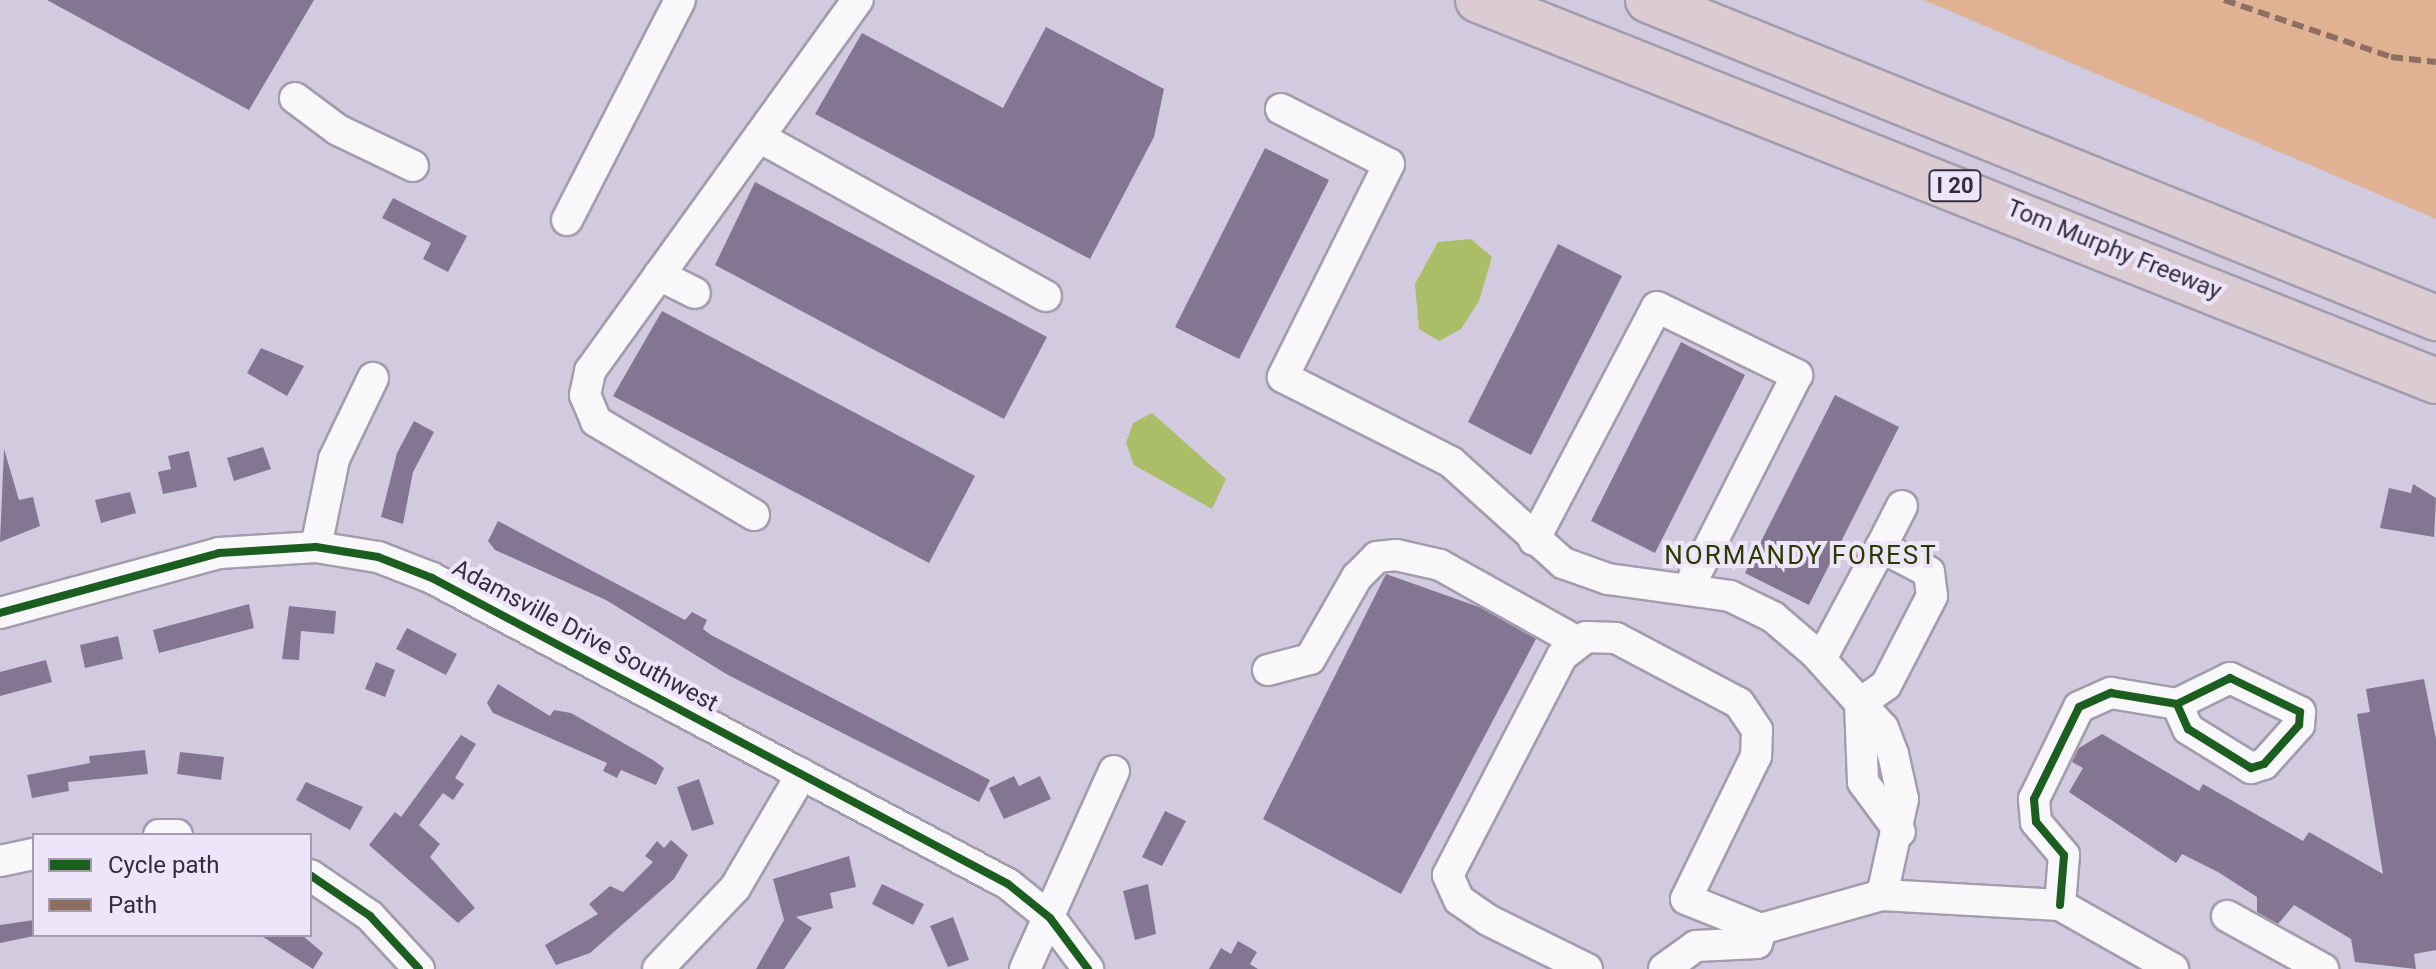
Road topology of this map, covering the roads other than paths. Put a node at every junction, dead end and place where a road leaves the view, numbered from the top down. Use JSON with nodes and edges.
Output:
{"nodes":[{"id":1,"x":680,"y":0,"type":"edge"},
{"id":2,"x":858,"y":0,"type":"edge"},
{"id":3,"x":1478,"y":0,"type":"edge"},
{"id":4,"x":1648,"y":0,"type":"edge"},
{"id":5,"x":295,"y":98,"type":"dead end"},
{"id":6,"x":1281,"y":109,"type":"dead end"},
{"id":7,"x":759,"y":137,"type":"junction"},
{"id":8,"x":413,"y":166,"type":"dead end"},
{"id":9,"x":567,"y":220,"type":"dead end"},
{"id":10,"x":659,"y":275,"type":"junction"},
{"id":11,"x":695,"y":293,"type":"dead end"},
{"id":12,"x":1046,"y":296,"type":"dead end"},
{"id":13,"x":2430,"y":316,"type":"edge"},
{"id":14,"x":373,"y":378,"type":"dead end"},
{"id":15,"x":2432,"y":380,"type":"edge"},
{"id":16,"x":1902,"y":506,"type":"dead end"},
{"id":17,"x":754,"y":515,"type":"dead end"},
{"id":18,"x":1534,"y":540,"type":"junction"},
{"id":19,"x":316,"y":547,"type":"junction"},
{"id":20,"x":1881,"y":547,"type":"junction"},
{"id":21,"x":1688,"y":589,"type":"junction"},
{"id":22,"x":0,"y":613,"type":"edge"},
{"id":23,"x":1576,"y":641,"type":"junction"},
{"id":24,"x":1821,"y":659,"type":"junction"},
{"id":25,"x":1268,"y":670,"type":"dead end"},
{"id":26,"x":1860,"y":703,"type":"junction"},
{"id":27,"x":2177,"y":704,"type":"junction"},
{"id":28,"x":1859,"y":753,"type":"junction"},
{"id":29,"x":1893,"y":754,"type":"junction"},
{"id":30,"x":1114,"y":771,"type":"dead end"},
{"id":31,"x":802,"y":774,"type":"junction"},
{"id":32,"x":1900,"y":832,"type":"junction"},
{"id":33,"x":32,"y":854,"type":"edge"},
{"id":34,"x":0,"y":861,"type":"edge"},
{"id":35,"x":312,"y":876,"type":"edge"},
{"id":36,"x":1882,"y":895,"type":"junction"},
{"id":37,"x":2060,"y":905,"type":"junction"},
{"id":38,"x":2227,"y":916,"type":"dead end"},
{"id":39,"x":1050,"y":918,"type":"junction"},
{"id":40,"x":1761,"y":929,"type":"junction"},
{"id":41,"x":1664,"y":960,"type":"edge"},
{"id":42,"x":419,"y":969,"type":"edge"},
{"id":43,"x":658,"y":969,"type":"edge"},
{"id":44,"x":1025,"y":969,"type":"edge"},
{"id":45,"x":1088,"y":969,"type":"edge"},
{"id":46,"x":1587,"y":969,"type":"edge"},
{"id":47,"x":2173,"y":969,"type":"edge"},
{"id":48,"x":2323,"y":969,"type":"edge"}],
"edges":[{"from":1,"to":9,"type":"street"},
{"from":2,"to":7,"type":"street"},
{"from":3,"to":15,"type":"highway","name":"Tom Murphy Freeway","number":"I 20"},
{"from":4,"to":13,"type":"highway","number":"I 20"},
{"from":5,"to":8,"type":"street"},
{"from":6,"to":18,"type":"street"},
{"from":7,"to":10,"type":"street"},
{"from":7,"to":12,"type":"street"},
{"from":10,"to":11,"type":"street"},
{"from":10,"to":17,"type":"street"},
{"from":14,"to":19,"type":"street"},
{"from":16,"to":20,"type":"street"},
{"from":18,"to":21,"type":"street"},
{"from":18,"to":21,"type":"street"},
{"from":19,"to":22,"type":"street","name":"Adamsville Drive Southwest"},
{"from":19,"to":31,"type":"street","name":"Adamsville Drive Southwest"},
{"from":20,"to":24,"type":"street"},
{"from":20,"to":26,"type":"street"},
{"from":21,"to":24,"type":"street"},
{"from":23,"to":25,"type":"street"},
{"from":23,"to":40,"type":"street"},
{"from":23,"to":46,"type":"street"},
{"from":24,"to":26,"type":"street"},
{"from":26,"to":28,"type":"street"},
{"from":26,"to":29,"type":"street"},
{"from":27,"to":27,"type":"street"},
{"from":27,"to":37,"type":"street"},
{"from":28,"to":29,"type":"street"},
{"from":28,"to":32,"type":"street"},
{"from":29,"to":32,"type":"street"},
{"from":30,"to":39,"type":"street"},
{"from":31,"to":39,"type":"street","name":"Adamsville Drive Southwest"},
{"from":31,"to":43,"type":"street"},
{"from":32,"to":36,"type":"street"},
{"from":33,"to":34,"type":"street"},
{"from":35,"to":42,"type":"street"},
{"from":36,"to":37,"type":"street"},
{"from":36,"to":40,"type":"street"},
{"from":37,"to":47,"type":"street"},
{"from":38,"to":48,"type":"street"},
{"from":39,"to":44,"type":"street"},
{"from":39,"to":45,"type":"street","name":"Adamsville Drive Southwest"},
{"from":40,"to":41,"type":"street"}]}
